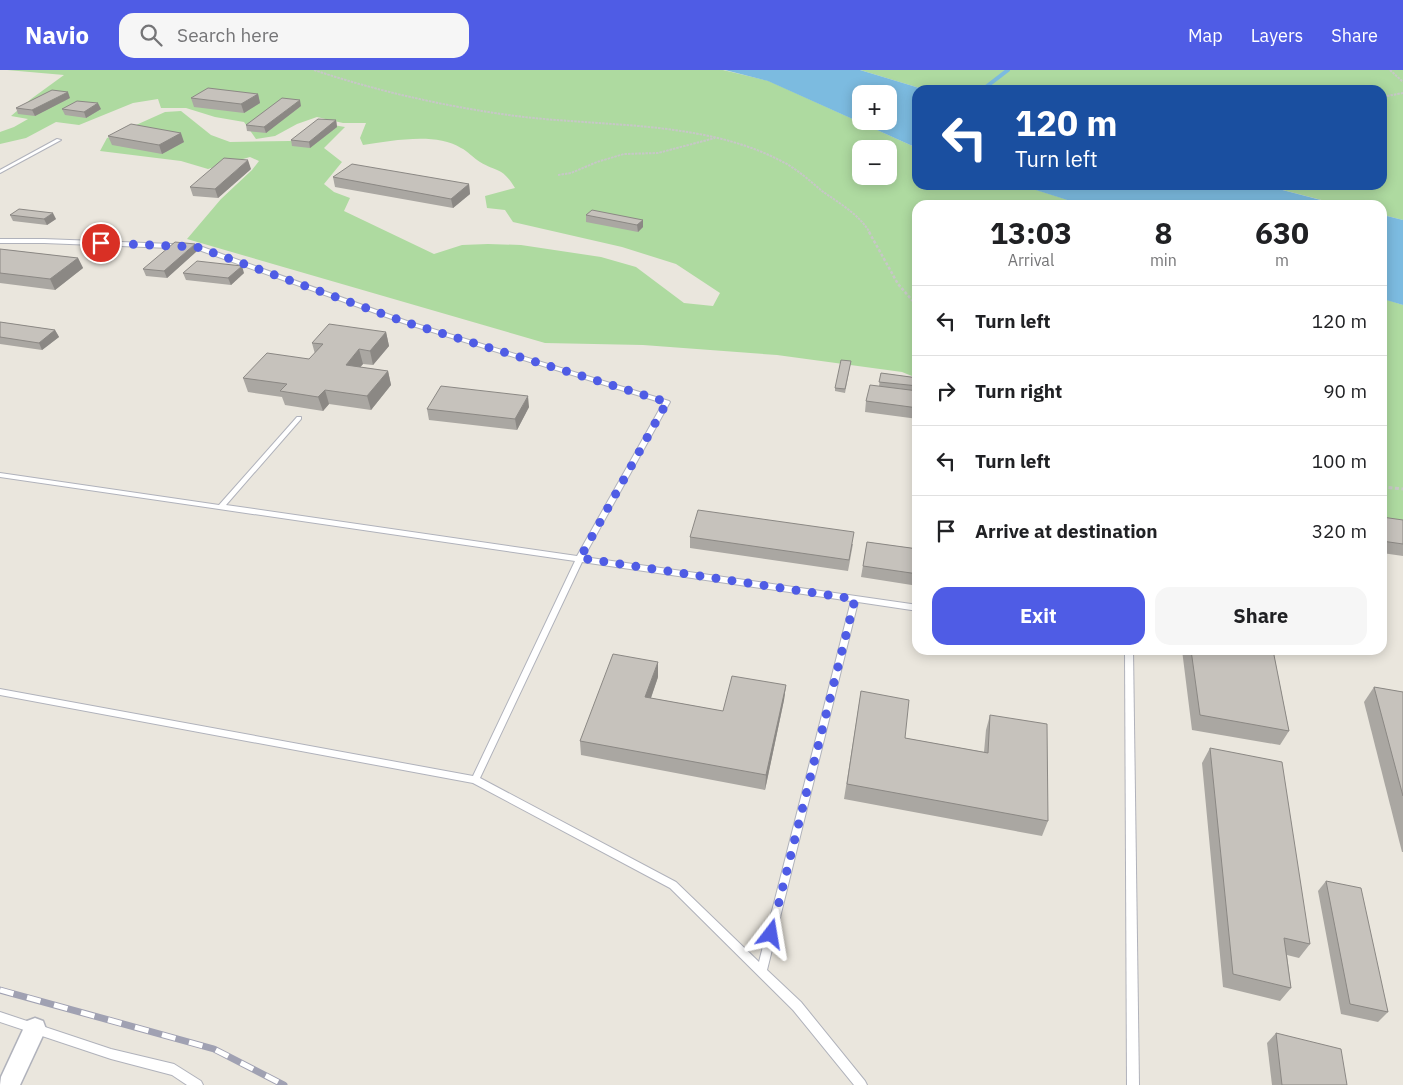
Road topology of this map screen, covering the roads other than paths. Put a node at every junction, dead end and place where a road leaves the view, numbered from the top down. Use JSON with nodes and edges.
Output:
{"nodes":[{"id":1,"x":59,"y":140,"type":"dead end"},
{"id":2,"x":0,"y":172,"type":"edge"},
{"id":3,"x":0,"y":241,"type":"edge"},
{"id":4,"x":299,"y":418,"type":"dead end"},
{"id":5,"x":0,"y":475,"type":"edge"},
{"id":6,"x":221,"y":506,"type":"junction"},
{"id":7,"x":580,"y":558,"type":"junction"},
{"id":8,"x":855,"y":599,"type":"junction"},
{"id":9,"x":912,"y":607,"type":"edge"},
{"id":10,"x":1129,"y":655,"type":"edge"},
{"id":11,"x":0,"y":692,"type":"edge"},
{"id":12,"x":475,"y":780,"type":"junction"},
{"id":13,"x":762,"y":971,"type":"junction"},
{"id":14,"x":0,"y":1017,"type":"edge"},
{"id":15,"x":35,"y":1029,"type":"junction"},
{"id":16,"x":9,"y":1085,"type":"edge"},
{"id":17,"x":197,"y":1085,"type":"edge"},
{"id":18,"x":860,"y":1085,"type":"edge"},
{"id":19,"x":1133,"y":1085,"type":"edge"}],
"edges":[{"from":1,"to":2,"type":"lane"},
{"from":3,"to":7,"type":"lane"},
{"from":4,"to":6,"type":"lane"},
{"from":5,"to":6,"type":"lane"},
{"from":6,"to":7,"type":"lane"},
{"from":7,"to":8,"type":"lane"},
{"from":7,"to":12,"type":"lane"},
{"from":8,"to":9,"type":"lane"},
{"from":8,"to":13,"type":"lane"},
{"from":10,"to":19,"type":"lane"},
{"from":11,"to":12,"type":"lane"},
{"from":12,"to":13,"type":"lane"},
{"from":13,"to":18,"type":"lane"},
{"from":14,"to":15,"type":"lane"},
{"from":15,"to":16,"type":"street"},
{"from":15,"to":17,"type":"lane"}]}
